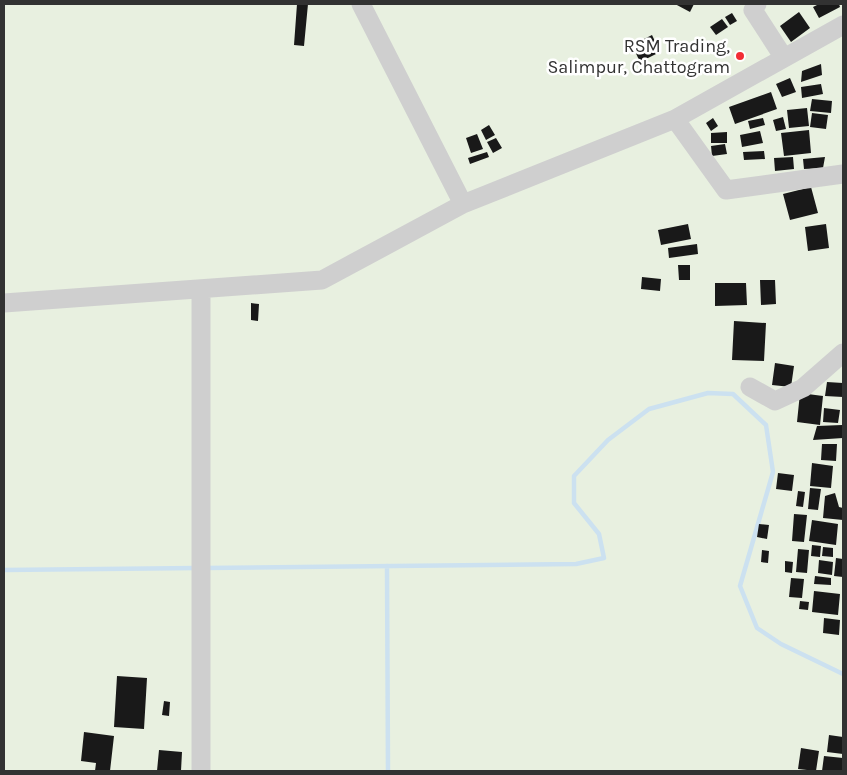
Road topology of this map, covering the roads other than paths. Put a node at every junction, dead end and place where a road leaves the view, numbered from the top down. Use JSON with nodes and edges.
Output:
{"nodes":[{"id":1,"x":361,"y":4,"type":"edge"},
{"id":2,"x":757,"y":4,"type":"edge"},
{"id":3,"x":843,"y":25,"type":"edge"},
{"id":4,"x":784,"y":58,"type":"junction"},
{"id":5,"x":675,"y":119,"type":"junction"},
{"id":6,"x":843,"y":174,"type":"edge"},
{"id":7,"x":463,"y":204,"type":"junction"},
{"id":8,"x":201,"y":289,"type":"junction"},
{"id":9,"x":4,"y":303,"type":"edge"},
{"id":10,"x":843,"y":353,"type":"edge"},
{"id":11,"x":750,"y":387,"type":"dead end"},
{"id":12,"x":201,"y":771,"type":"edge"}],
"edges":[{"from":1,"to":7,"type":"street"},
{"from":2,"to":4,"type":"street"},
{"from":3,"to":4,"type":"street"},
{"from":4,"to":5,"type":"street"},
{"from":5,"to":6,"type":"street"},
{"from":5,"to":7,"type":"street"},
{"from":7,"to":8,"type":"street"},
{"from":8,"to":9,"type":"street"},
{"from":8,"to":12,"type":"street"},
{"from":10,"to":11,"type":"street"}]}
